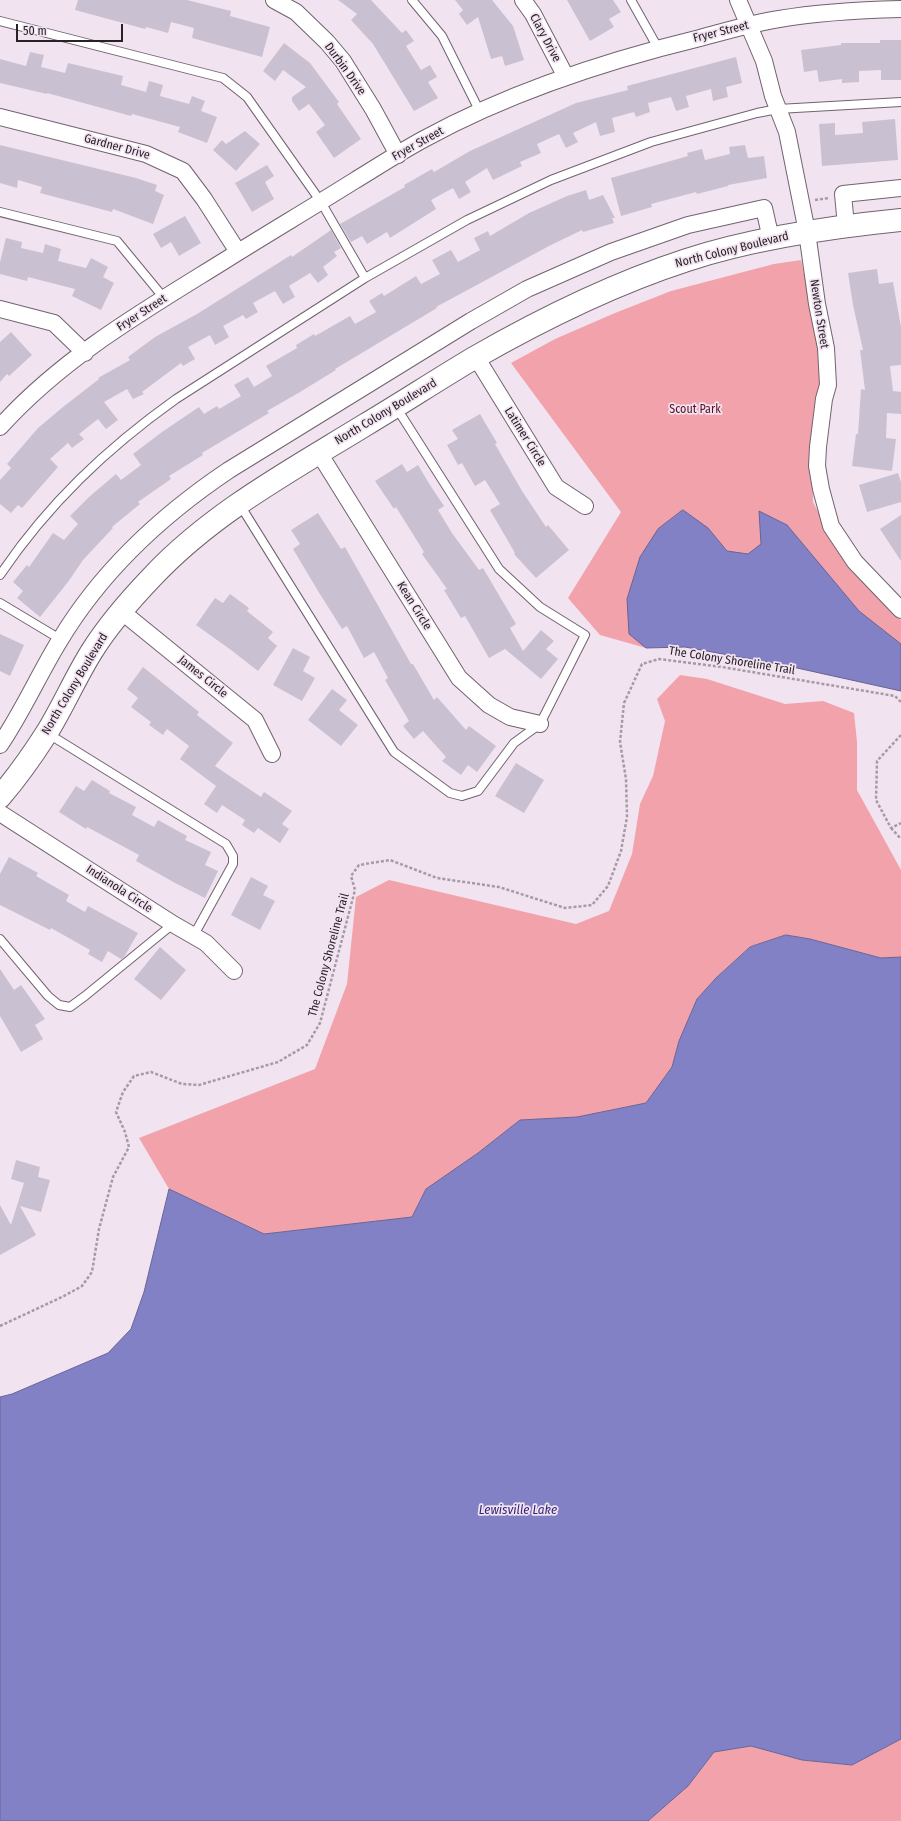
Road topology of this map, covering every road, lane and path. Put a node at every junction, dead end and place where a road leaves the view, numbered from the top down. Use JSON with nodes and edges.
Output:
{"nodes":[{"id":1,"x":274,"y":0,"type":"edge"},
{"id":2,"x":412,"y":0,"type":"edge"},
{"id":3,"x":523,"y":0,"type":"edge"},
{"id":4,"x":631,"y":0,"type":"edge"},
{"id":5,"x":738,"y":0,"type":"edge"},
{"id":6,"x":901,"y":9,"type":"edge"},
{"id":7,"x":0,"y":21,"type":"edge"},
{"id":8,"x":749,"y":25,"type":"junction"},
{"id":9,"x":658,"y":48,"type":"junction"},
{"id":10,"x":566,"y":77,"type":"junction"},
{"id":11,"x":901,"y":102,"type":"edge"},
{"id":12,"x":778,"y":109,"type":"junction"},
{"id":13,"x":480,"y":112,"type":"junction"},
{"id":14,"x":0,"y":117,"type":"edge"},
{"id":15,"x":398,"y":155,"type":"junction"},
{"id":16,"x":901,"y":188,"type":"edge"},
{"id":17,"x":321,"y":202,"type":"junction"},
{"id":18,"x":0,"y":212,"type":"edge"},
{"id":19,"x":901,"y":220,"type":"edge"},
{"id":20,"x":846,"y":226,"type":"junction"},
{"id":21,"x":807,"y":232,"type":"junction"},
{"id":22,"x":772,"y":239,"type":"junction"},
{"id":23,"x":238,"y":252,"type":"junction"},
{"id":24,"x":365,"y":278,"type":"junction"},
{"id":25,"x":164,"y":298,"type":"junction"},
{"id":26,"x":0,"y":309,"type":"edge"},
{"id":27,"x":85,"y":353,"type":"junction"},
{"id":28,"x":476,"y":357,"type":"junction"},
{"id":29,"x":395,"y":407,"type":"junction"},
{"id":30,"x":0,"y":426,"type":"edge"},
{"id":31,"x":320,"y":452,"type":"junction"},
{"id":32,"x":238,"y":502,"type":"junction"},
{"id":33,"x":585,"y":506,"type":"dead end"},
{"id":34,"x":0,"y":575,"type":"edge"},
{"id":35,"x":0,"y":603,"type":"edge"},
{"id":36,"x":901,"y":610,"type":"edge"},
{"id":37,"x":121,"y":611,"type":"junction"},
{"id":38,"x":60,"y":640,"type":"junction"},
{"id":39,"x":901,"y":702,"type":"edge"},
{"id":40,"x":540,"y":724,"type":"junction"},
{"id":41,"x":46,"y":733,"type":"junction"},
{"id":42,"x":901,"y":735,"type":"edge"},
{"id":43,"x":0,"y":745,"type":"edge"},
{"id":44,"x":272,"y":754,"type":"dead end"},
{"id":45,"x":0,"y":797,"type":"edge"},
{"id":46,"x":0,"y":813,"type":"edge"},
{"id":47,"x":901,"y":823,"type":"edge"},
{"id":48,"x":891,"y":828,"type":"junction"},
{"id":49,"x":901,"y":839,"type":"edge"},
{"id":50,"x":173,"y":924,"type":"junction"},
{"id":51,"x":194,"y":935,"type":"junction"},
{"id":52,"x":0,"y":939,"type":"edge"},
{"id":53,"x":234,"y":971,"type":"dead end"},
{"id":54,"x":0,"y":1326,"type":"edge"}],
"edges":[{"from":1,"to":15,"type":"street","name":"Durbin Drive"},
{"from":2,"to":13,"type":"lane"},
{"from":3,"to":10,"type":"street","name":"Clary Drive"},
{"from":4,"to":9,"type":"lane"},
{"from":5,"to":8,"type":"street","name":"Newton Street"},
{"from":6,"to":8,"type":"street","name":"Fryer Street"},
{"from":7,"to":17,"type":"lane"},
{"from":8,"to":9,"type":"street","name":"Fryer Street"},
{"from":8,"to":12,"type":"street","name":"Newton Street"},
{"from":9,"to":10,"type":"street","name":"Fryer Street"},
{"from":10,"to":13,"type":"street","name":"Fryer Street"},
{"from":11,"to":12,"type":"lane"},
{"from":12,"to":21,"type":"street","name":"Newton Street"},
{"from":12,"to":24,"type":"lane"},
{"from":13,"to":15,"type":"street","name":"Fryer Street"},
{"from":14,"to":23,"type":"street","name":"Gardner Drive"},
{"from":15,"to":17,"type":"street","name":"Fryer Street"},
{"from":16,"to":20,"type":"street"},
{"from":17,"to":23,"type":"street","name":"Fryer Street"},
{"from":17,"to":24,"type":"lane"},
{"from":18,"to":25,"type":"lane"},
{"from":19,"to":20,"type":"main road","name":"North Colony Boulevard"},
{"from":20,"to":21,"type":"main road","name":"North Colony Boulevard"},
{"from":21,"to":22,"type":"main road","name":"North Colony Boulevard"},
{"from":21,"to":36,"type":"street","name":"Newton Street"},
{"from":22,"to":28,"type":"main road","name":"North Colony Boulevard"},
{"from":22,"to":38,"type":"street"},
{"from":23,"to":25,"type":"street","name":"Fryer Street"},
{"from":24,"to":34,"type":"lane"},
{"from":25,"to":27,"type":"street","name":"Fryer Street"},
{"from":26,"to":27,"type":"street"},
{"from":27,"to":30,"type":"street","name":"Fryer Street"},
{"from":28,"to":29,"type":"main road","name":"North Colony Boulevard"},
{"from":28,"to":33,"type":"street","name":"Latimer Circle"},
{"from":29,"to":31,"type":"main road","name":"North Colony Boulevard"},
{"from":29,"to":40,"type":"lane"},
{"from":31,"to":32,"type":"main road","name":"North Colony Boulevard"},
{"from":31,"to":40,"type":"street","name":"Kean Circle"},
{"from":32,"to":37,"type":"main road","name":"North Colony Boulevard"},
{"from":32,"to":40,"type":"lane"},
{"from":35,"to":38,"type":"lane"},
{"from":37,"to":41,"type":"main road","name":"North Colony Boulevard"},
{"from":37,"to":44,"type":"street","name":"James Circle"},
{"from":38,"to":43,"type":"street"},
{"from":39,"to":54,"type":"path","name":"The Colony Shoreline Trail"},
{"from":41,"to":45,"type":"main road","name":"North Colony Boulevard"},
{"from":41,"to":51,"type":"lane"},
{"from":42,"to":48,"type":"path"},
{"from":46,"to":50,"type":"street","name":"Indianola Circle"},
{"from":47,"to":48,"type":"path"},
{"from":48,"to":49,"type":"path"},
{"from":50,"to":51,"type":"street","name":"Indianola Circle"},
{"from":50,"to":52,"type":"lane"},
{"from":51,"to":53,"type":"street","name":"Indianola Circle"}]}
